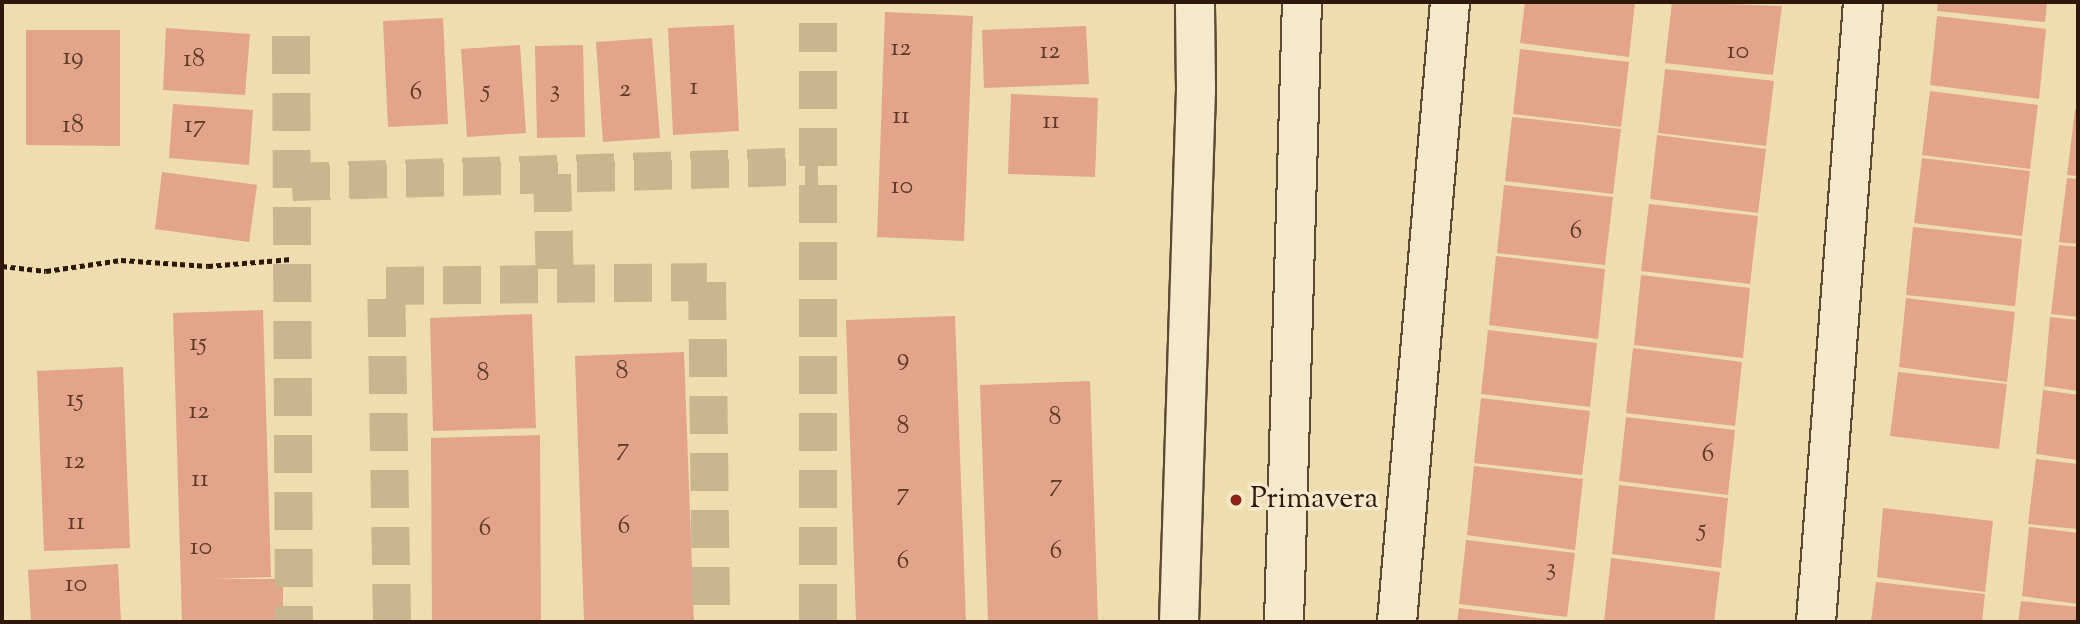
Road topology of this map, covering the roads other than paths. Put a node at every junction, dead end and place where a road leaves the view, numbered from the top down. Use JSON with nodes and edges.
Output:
{"nodes":[{"id":1,"x":1195,"y":2,"type":"edge"},
{"id":2,"x":1302,"y":2,"type":"edge"},
{"id":3,"x":1450,"y":2,"type":"edge"},
{"id":4,"x":1863,"y":2,"type":"edge"},
{"id":5,"x":1180,"y":622,"type":"edge"},
{"id":6,"x":1284,"y":622,"type":"edge"},
{"id":7,"x":1397,"y":622,"type":"edge"},
{"id":8,"x":1816,"y":622,"type":"edge"}],
"edges":[{"from":1,"to":5,"type":"street"},
{"from":2,"to":6,"type":"street"},
{"from":3,"to":7,"type":"street"},
{"from":4,"to":8,"type":"street"}]}
